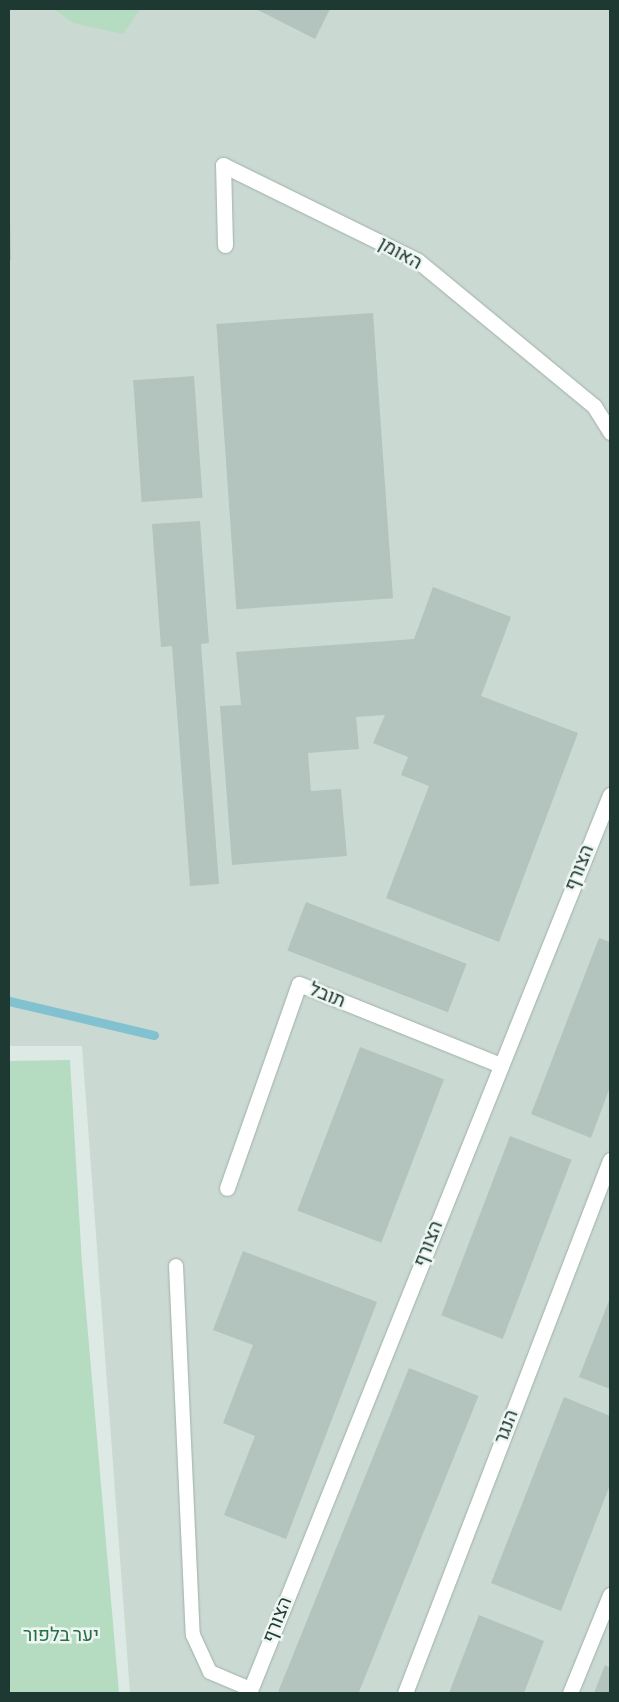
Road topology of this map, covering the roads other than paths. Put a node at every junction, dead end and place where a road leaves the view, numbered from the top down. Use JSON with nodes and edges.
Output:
{"nodes":[{"id":1,"x":225,"y":244,"type":"dead end"},
{"id":2,"x":610,"y":432,"type":"edge"},
{"id":3,"x":610,"y":795,"type":"edge"},
{"id":4,"x":500,"y":1065,"type":"junction"},
{"id":5,"x":610,"y":1160,"type":"edge"},
{"id":6,"x":227,"y":1188,"type":"dead end"},
{"id":7,"x":176,"y":1266,"type":"dead end"},
{"id":8,"x":610,"y":1595,"type":"edge"},
{"id":9,"x":250,"y":1691,"type":"edge"},
{"id":10,"x":404,"y":1693,"type":"edge"},
{"id":11,"x":570,"y":1693,"type":"edge"}],
"edges":[{"from":1,"to":2,"type":"street","name":"האומן"},
{"from":3,"to":4,"type":"street","name":"הצורף"},
{"from":4,"to":6,"type":"street","name":"תובל"},
{"from":4,"to":9,"type":"street","name":"הצורף"},
{"from":5,"to":10,"type":"street","name":"הנגר"},
{"from":7,"to":9,"type":"lane"},
{"from":8,"to":11,"type":"street"}]}
